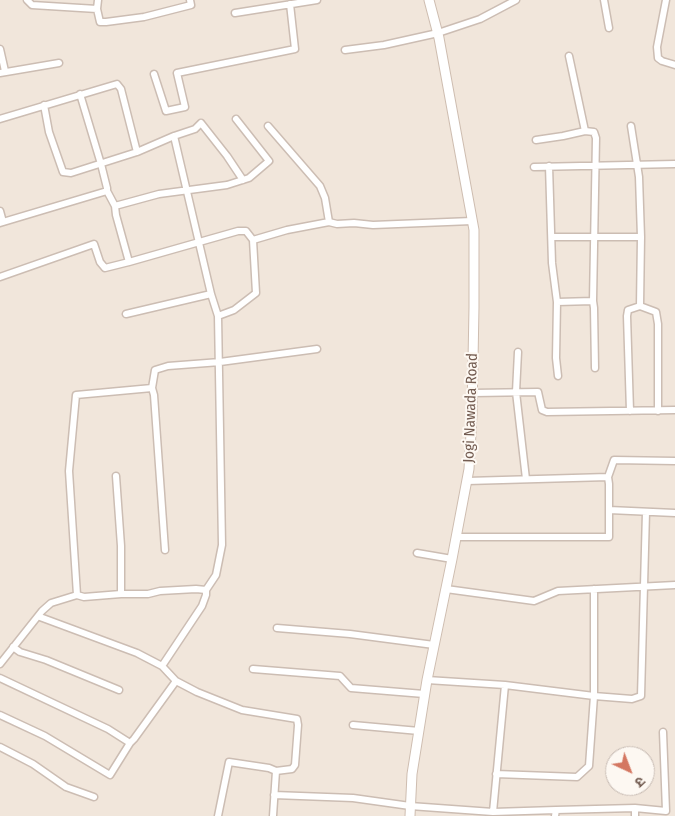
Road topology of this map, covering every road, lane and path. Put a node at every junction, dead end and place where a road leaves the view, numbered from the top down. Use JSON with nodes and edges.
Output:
{"nodes":[{"id":1,"x":27,"y":0,"type":"edge"},
{"id":2,"x":98,"y":0,"type":"edge"},
{"id":3,"x":190,"y":0,"type":"edge"},
{"id":4,"x":318,"y":0,"type":"edge"},
{"id":5,"x":429,"y":0,"type":"edge"},
{"id":6,"x":516,"y":0,"type":"edge"},
{"id":7,"x":604,"y":0,"type":"edge"},
{"id":8,"x":666,"y":0,"type":"edge"},
{"id":9,"x":290,"y":4,"type":"junction"},
{"id":10,"x":502,"y":4,"type":"edge"},
{"id":11,"x":97,"y":9,"type":"junction"},
{"id":12,"x":235,"y":13,"type":"dead end"},
{"id":13,"x":609,"y":28,"type":"dead end"},
{"id":14,"x":438,"y":33,"type":"junction"},
{"id":15,"x":0,"y":49,"type":"edge"},
{"id":16,"x":345,"y":50,"type":"dead end"},
{"id":17,"x":569,"y":56,"type":"dead end"},
{"id":18,"x":59,"y":63,"type":"dead end"},
{"id":19,"x":675,"y":65,"type":"edge"},
{"id":20,"x":2,"y":72,"type":"edge"},
{"id":21,"x":154,"y":74,"type":"dead end"},
{"id":22,"x":80,"y":94,"type":"junction"},
{"id":23,"x":44,"y":105,"type":"junction"},
{"id":24,"x":0,"y":118,"type":"edge"},
{"id":25,"x":236,"y":119,"type":"dead end"},
{"id":26,"x":268,"y":126,"type":"dead end"},
{"id":27,"x":631,"y":126,"type":"dead end"},
{"id":28,"x":586,"y":131,"type":"junction"},
{"id":29,"x":174,"y":136,"type":"junction"},
{"id":30,"x":536,"y":140,"type":"dead end"},
{"id":31,"x":137,"y":152,"type":"junction"},
{"id":32,"x":101,"y":164,"type":"junction"},
{"id":33,"x":675,"y":164,"type":"edge"},
{"id":34,"x":636,"y":165,"type":"junction"},
{"id":35,"x":549,"y":166,"type":"junction"},
{"id":36,"x":594,"y":166,"type":"junction"},
{"id":37,"x":534,"y":167,"type":"dead end"},
{"id":38,"x":243,"y":180,"type":"junction"},
{"id":39,"x":187,"y":190,"type":"junction"},
{"id":40,"x":107,"y":191,"type":"junction"},
{"id":41,"x":115,"y":206,"type":"junction"},
{"id":42,"x":0,"y":212,"type":"edge"},
{"id":43,"x":472,"y":221,"type":"junction"},
{"id":44,"x":329,"y":222,"type":"junction"},
{"id":45,"x":1,"y":223,"type":"edge"},
{"id":46,"x":552,"y":237,"type":"junction"},
{"id":47,"x":594,"y":237,"type":"junction"},
{"id":48,"x":641,"y":237,"type":"junction"},
{"id":49,"x":253,"y":240,"type":"junction"},
{"id":50,"x":200,"y":243,"type":"junction"},
{"id":51,"x":129,"y":262,"type":"junction"},
{"id":52,"x":0,"y":277,"type":"edge"},
{"id":53,"x":211,"y":294,"type":"junction"},
{"id":54,"x":593,"y":301,"type":"junction"},
{"id":55,"x":557,"y":302,"type":"junction"},
{"id":56,"x":640,"y":306,"type":"junction"},
{"id":57,"x":126,"y":314,"type":"dead end"},
{"id":58,"x":218,"y":316,"type":"junction"},
{"id":59,"x":317,"y":349,"type":"dead end"},
{"id":60,"x":518,"y":352,"type":"dead end"},
{"id":61,"x":220,"y":362,"type":"junction"},
{"id":62,"x":595,"y":368,"type":"dead end"},
{"id":63,"x":558,"y":376,"type":"dead end"},
{"id":64,"x":152,"y":388,"type":"junction"},
{"id":65,"x":516,"y":392,"type":"junction"},
{"id":66,"x":473,"y":394,"type":"junction"},
{"id":67,"x":675,"y":410,"type":"edge"},
{"id":68,"x":630,"y":411,"type":"junction"},
{"id":69,"x":658,"y":411,"type":"junction"},
{"id":70,"x":675,"y":461,"type":"edge"},
{"id":71,"x":116,"y":476,"type":"dead end"},
{"id":72,"x":608,"y":477,"type":"junction"},
{"id":73,"x":526,"y":479,"type":"junction"},
{"id":74,"x":467,"y":481,"type":"junction"},
{"id":75,"x":609,"y":510,"type":"junction"},
{"id":76,"x":646,"y":512,"type":"junction"},
{"id":77,"x":675,"y":513,"type":"edge"},
{"id":78,"x":456,"y":537,"type":"junction"},
{"id":79,"x":165,"y":550,"type":"dead end"},
{"id":80,"x":417,"y":553,"type":"dead end"},
{"id":81,"x":452,"y":559,"type":"junction"},
{"id":82,"x":675,"y":585,"type":"edge"},
{"id":83,"x":643,"y":586,"type":"junction"},
{"id":84,"x":446,"y":589,"type":"junction"},
{"id":85,"x":594,"y":589,"type":"junction"},
{"id":86,"x":206,"y":590,"type":"junction"},
{"id":87,"x":120,"y":594,"type":"junction"},
{"id":88,"x":77,"y":595,"type":"junction"},
{"id":89,"x":40,"y":616,"type":"junction"},
{"id":90,"x":277,"y":628,"type":"dead end"},
{"id":91,"x":434,"y":645,"type":"junction"},
{"id":92,"x":13,"y":647,"type":"junction"},
{"id":93,"x":0,"y":664,"type":"edge"},
{"id":94,"x":162,"y":666,"type":"junction"},
{"id":95,"x":253,"y":669,"type":"dead end"},
{"id":96,"x":0,"y":678,"type":"edge"},
{"id":97,"x":176,"y":680,"type":"junction"},
{"id":98,"x":427,"y":680,"type":"junction"},
{"id":99,"x":505,"y":685,"type":"junction"},
{"id":100,"x":119,"y":690,"type":"dead end"},
{"id":101,"x":424,"y":694,"type":"junction"},
{"id":102,"x":594,"y":696,"type":"junction"},
{"id":103,"x":0,"y":715,"type":"edge"},
{"id":104,"x":354,"y":725,"type":"dead end"},
{"id":105,"x":419,"y":731,"type":"junction"},
{"id":106,"x":663,"y":732,"type":"dead end"},
{"id":107,"x":130,"y":743,"type":"junction"},
{"id":108,"x":0,"y":747,"type":"edge"},
{"id":109,"x":276,"y":771,"type":"junction"},
{"id":110,"x":496,"y":774,"type":"junction"},
{"id":111,"x":274,"y":794,"type":"junction"},
{"id":112,"x":94,"y":798,"type":"dead end"},
{"id":113,"x":635,"y":808,"type":"junction"},
{"id":114,"x":410,"y":811,"type":"edge"},
{"id":115,"x":493,"y":812,"type":"junction"},
{"id":116,"x":556,"y":813,"type":"edge"},
{"id":117,"x":218,"y":816,"type":"edge"},
{"id":118,"x":273,"y":816,"type":"edge"},
{"id":119,"x":635,"y":816,"type":"edge"}],
"edges":[{"from":1,"to":11,"type":"street"},
{"from":2,"to":11,"type":"street"},
{"from":3,"to":11,"type":"street"},
{"from":4,"to":9,"type":"street"},
{"from":5,"to":14,"type":"street","name":"Jogi Nawada Road"},
{"from":6,"to":10,"type":"street"},
{"from":7,"to":13,"type":"street"},
{"from":8,"to":19,"type":"street"},
{"from":9,"to":12,"type":"street"},
{"from":9,"to":21,"type":"street"},
{"from":10,"to":14,"type":"street"},
{"from":14,"to":16,"type":"street"},
{"from":14,"to":43,"type":"street","name":"Jogi Nawada Road"},
{"from":15,"to":20,"type":"street"},
{"from":17,"to":28,"type":"street"},
{"from":18,"to":20,"type":"street"},
{"from":22,"to":23,"type":"street"},
{"from":22,"to":31,"type":"street"},
{"from":22,"to":32,"type":"street"},
{"from":23,"to":24,"type":"street"},
{"from":23,"to":32,"type":"street"},
{"from":25,"to":38,"type":"street"},
{"from":26,"to":44,"type":"street"},
{"from":27,"to":34,"type":"street"},
{"from":28,"to":30,"type":"street"},
{"from":28,"to":36,"type":"street"},
{"from":29,"to":31,"type":"street"},
{"from":29,"to":38,"type":"street"},
{"from":29,"to":39,"type":"street"},
{"from":31,"to":32,"type":"street"},
{"from":32,"to":40,"type":"street"},
{"from":33,"to":34,"type":"street"},
{"from":34,"to":36,"type":"street"},
{"from":34,"to":48,"type":"street"},
{"from":35,"to":36,"type":"street"},
{"from":35,"to":37,"type":"street"},
{"from":35,"to":46,"type":"street"},
{"from":36,"to":47,"type":"street"},
{"from":38,"to":39,"type":"street"},
{"from":39,"to":41,"type":"street"},
{"from":39,"to":50,"type":"street"},
{"from":40,"to":41,"type":"street"},
{"from":40,"to":45,"type":"street"},
{"from":41,"to":51,"type":"street"},
{"from":42,"to":45,"type":"street"},
{"from":43,"to":44,"type":"street"},
{"from":43,"to":66,"type":"street","name":"Jogi Nawada Road"},
{"from":44,"to":49,"type":"street"},
{"from":46,"to":47,"type":"street"},
{"from":46,"to":55,"type":"street"},
{"from":47,"to":48,"type":"street"},
{"from":47,"to":54,"type":"street"},
{"from":48,"to":56,"type":"street"},
{"from":49,"to":50,"type":"street"},
{"from":49,"to":58,"type":"street"},
{"from":50,"to":51,"type":"street"},
{"from":50,"to":53,"type":"street"},
{"from":51,"to":52,"type":"street"},
{"from":53,"to":57,"type":"street"},
{"from":53,"to":58,"type":"street"},
{"from":54,"to":55,"type":"street"},
{"from":54,"to":62,"type":"street"},
{"from":55,"to":63,"type":"street"},
{"from":56,"to":68,"type":"street"},
{"from":56,"to":69,"type":"street"},
{"from":58,"to":61,"type":"street"},
{"from":59,"to":61,"type":"street"},
{"from":60,"to":65,"type":"street"},
{"from":61,"to":64,"type":"street"},
{"from":61,"to":86,"type":"street"},
{"from":64,"to":79,"type":"street"},
{"from":64,"to":88,"type":"street"},
{"from":65,"to":66,"type":"street"},
{"from":65,"to":68,"type":"street"},
{"from":65,"to":73,"type":"street"},
{"from":66,"to":74,"type":"street","name":"Jogi Nawada Road"},
{"from":67,"to":69,"type":"street"},
{"from":68,"to":69,"type":"street"},
{"from":70,"to":72,"type":"street"},
{"from":71,"to":87,"type":"street"},
{"from":72,"to":73,"type":"street"},
{"from":72,"to":75,"type":"street"},
{"from":73,"to":74,"type":"street"},
{"from":74,"to":78,"type":"street","name":"Jogi Nawada Road"},
{"from":75,"to":76,"type":"street"},
{"from":75,"to":78,"type":"street"},
{"from":76,"to":77,"type":"street"},
{"from":76,"to":83,"type":"street"},
{"from":78,"to":81,"type":"street","name":"Jogi Nawada Road"},
{"from":80,"to":81,"type":"street"},
{"from":81,"to":84,"type":"street","name":"Jogi Nawada Road"},
{"from":82,"to":83,"type":"street"},
{"from":83,"to":85,"type":"street"},
{"from":83,"to":102,"type":"street"},
{"from":84,"to":85,"type":"street"},
{"from":84,"to":91,"type":"street","name":"Jogi Nawada Road"},
{"from":85,"to":102,"type":"street"},
{"from":86,"to":87,"type":"street"},
{"from":86,"to":94,"type":"street"},
{"from":87,"to":88,"type":"street"},
{"from":88,"to":89,"type":"street"},
{"from":89,"to":92,"type":"street"},
{"from":89,"to":94,"type":"street"},
{"from":90,"to":91,"type":"street"},
{"from":91,"to":98,"type":"street","name":"Jogi Nawada Road"},
{"from":92,"to":93,"type":"street"},
{"from":92,"to":100,"type":"street"},
{"from":94,"to":97,"type":"street"},
{"from":95,"to":101,"type":"street"},
{"from":96,"to":107,"type":"street"},
{"from":97,"to":107,"type":"street"},
{"from":97,"to":109,"type":"street"},
{"from":98,"to":99,"type":"street"},
{"from":98,"to":101,"type":"street","name":"Jogi Nawada Road"},
{"from":99,"to":102,"type":"street"},
{"from":99,"to":110,"type":"street"},
{"from":101,"to":105,"type":"street","name":"Jogi Nawada Road"},
{"from":102,"to":110,"type":"street"},
{"from":103,"to":107,"type":"street"},
{"from":104,"to":105,"type":"street"},
{"from":105,"to":114,"type":"street","name":"Jogi Nawada Road"},
{"from":106,"to":113,"type":"street"},
{"from":108,"to":112,"type":"street"},
{"from":109,"to":111,"type":"street"},
{"from":109,"to":117,"type":"street"},
{"from":110,"to":115,"type":"street"},
{"from":111,"to":114,"type":"street"},
{"from":111,"to":118,"type":"street"},
{"from":113,"to":116,"type":"street"},
{"from":113,"to":119,"type":"street"},
{"from":114,"to":115,"type":"street"},
{"from":115,"to":116,"type":"street"}]}
